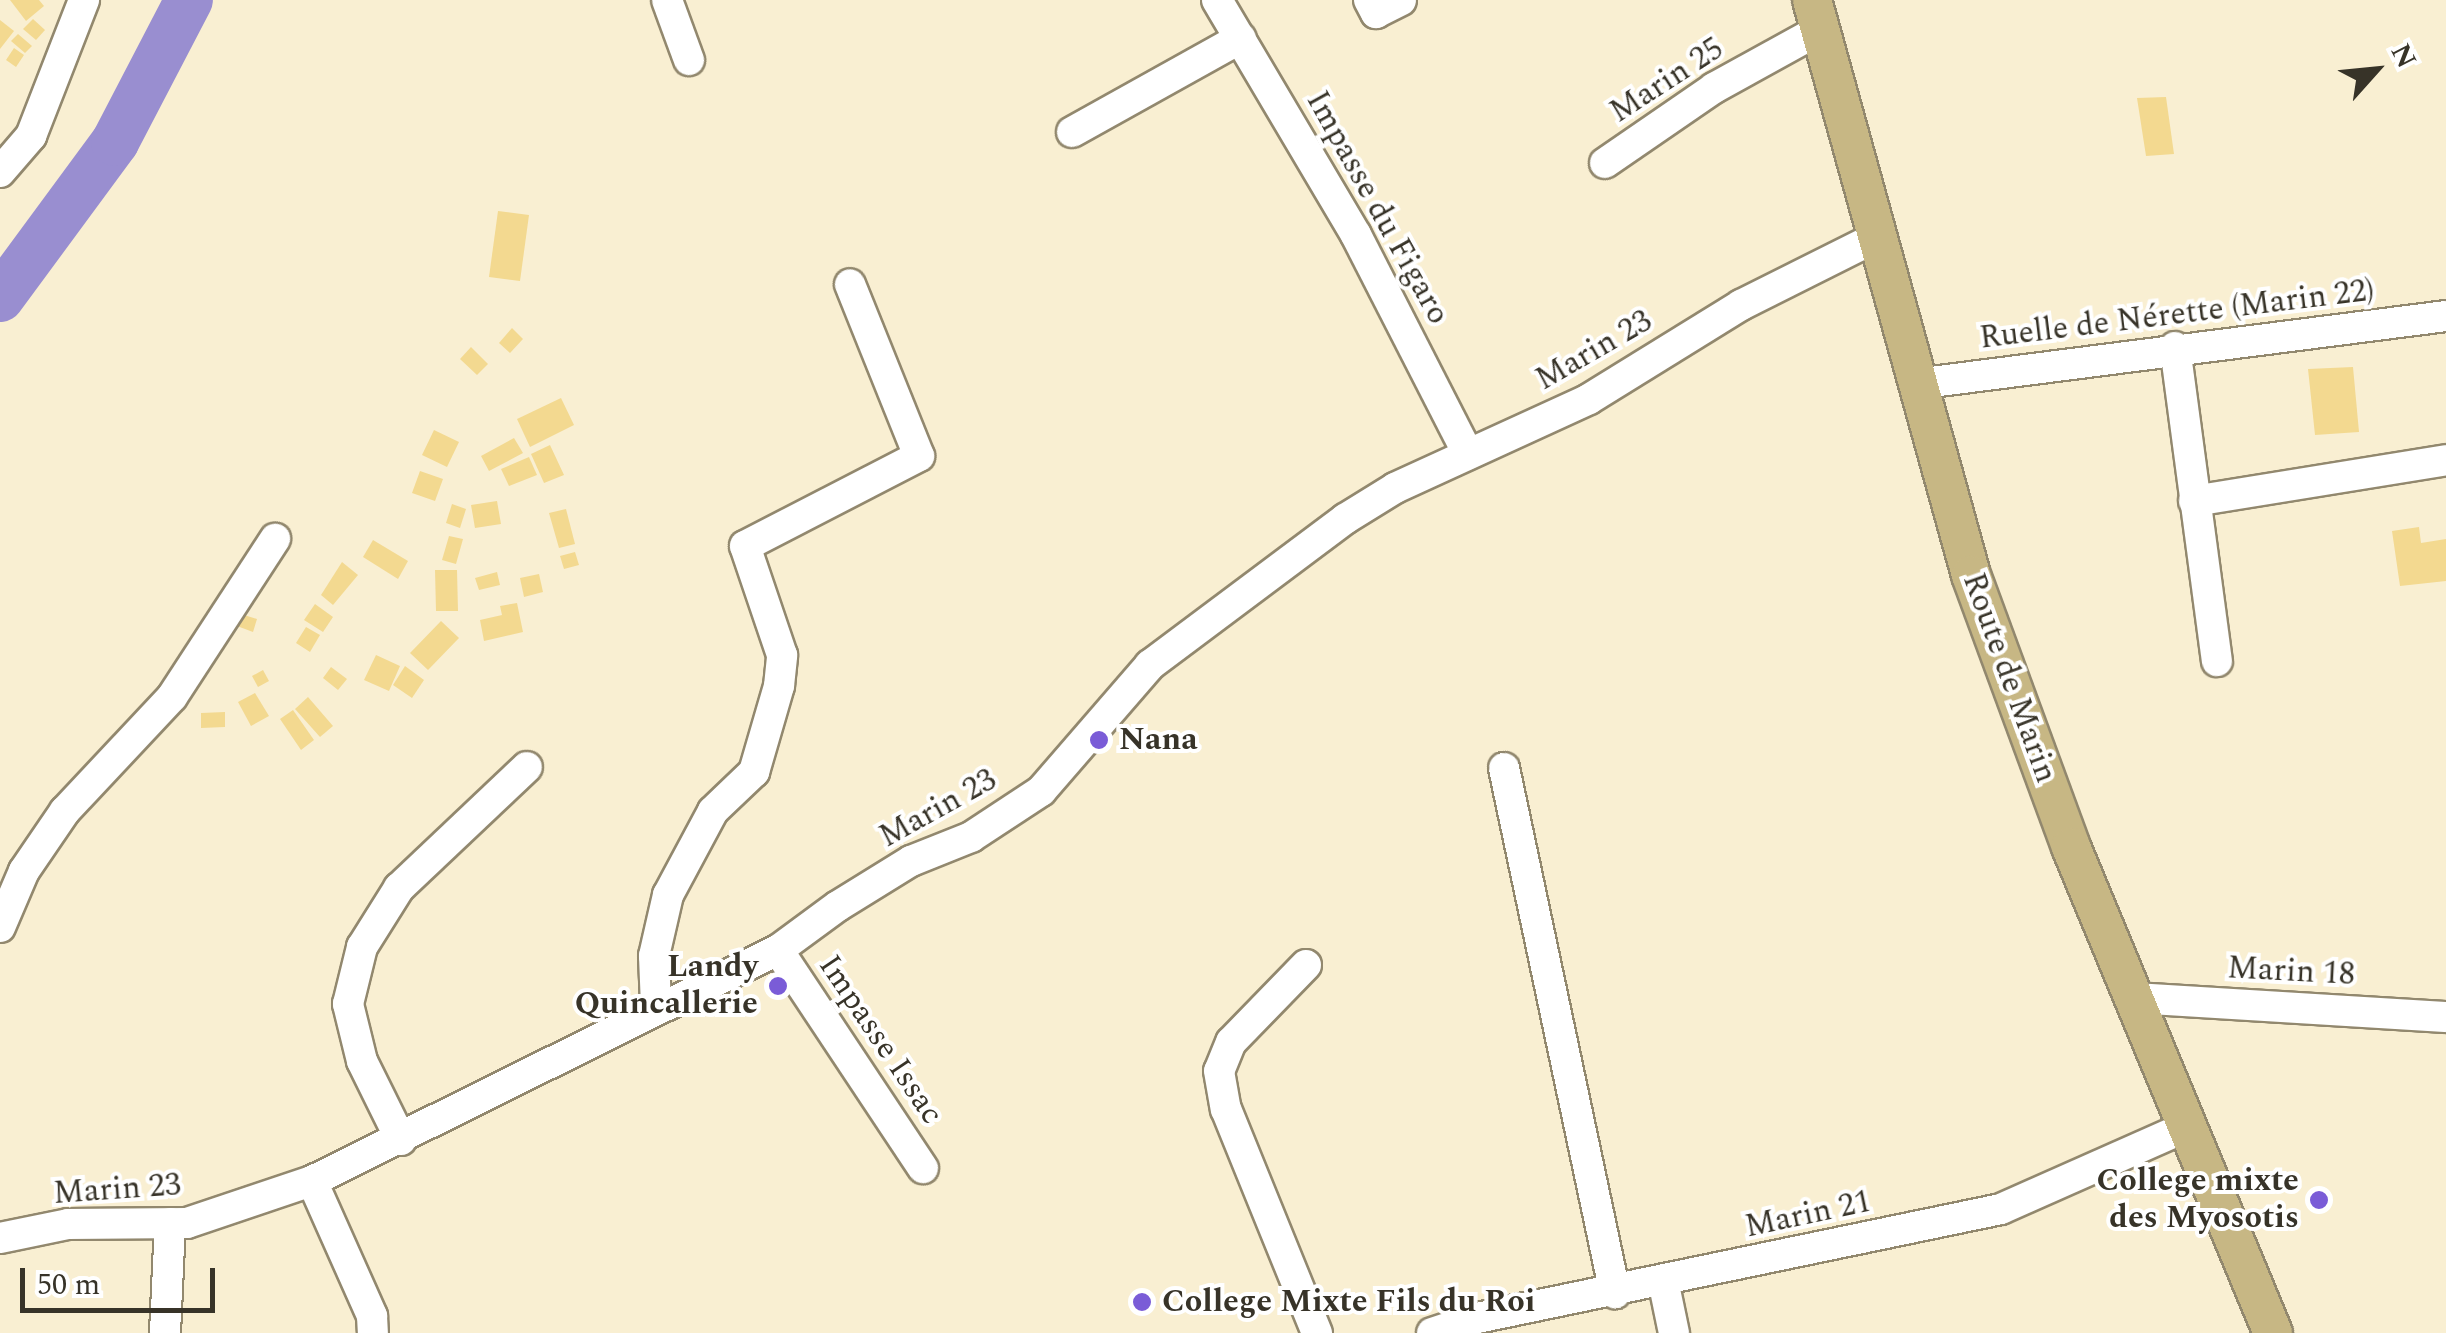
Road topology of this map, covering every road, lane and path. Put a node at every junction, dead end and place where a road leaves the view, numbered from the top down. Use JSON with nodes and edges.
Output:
{"nodes":[{"id":1,"x":84,"y":0,"type":"edge"},
{"id":2,"x":667,"y":0,"type":"edge"},
{"id":3,"x":1217,"y":0,"type":"edge"},
{"id":4,"x":1369,"y":0,"type":"edge"},
{"id":5,"x":1401,"y":0,"type":"edge"},
{"id":6,"x":1816,"y":14,"type":"edge"},
{"id":7,"x":1241,"y":38,"type":"junction"},
{"id":8,"x":690,"y":60,"type":"dead end"},
{"id":9,"x":1072,"y":132,"type":"dead end"},
{"id":10,"x":1605,"y":163,"type":"dead end"},
{"id":11,"x":0,"y":172,"type":"edge"},
{"id":12,"x":1875,"y":238,"type":"junction"},
{"id":13,"x":850,"y":284,"type":"dead end"},
{"id":14,"x":2446,"y":316,"type":"edge"},
{"id":15,"x":2176,"y":346,"type":"junction"},
{"id":16,"x":1916,"y":384,"type":"junction"},
{"id":17,"x":1468,"y":454,"type":"junction"},
{"id":18,"x":2446,"y":460,"type":"edge"},
{"id":19,"x":2194,"y":501,"type":"junction"},
{"id":20,"x":274,"y":540,"type":"dead end"},
{"id":21,"x":2217,"y":660,"type":"dead end"},
{"id":22,"x":527,"y":767,"type":"dead end"},
{"id":23,"x":1504,"y":768,"type":"dead end"},
{"id":24,"x":0,"y":927,"type":"edge"},
{"id":25,"x":778,"y":950,"type":"junction"},
{"id":26,"x":1306,"y":965,"type":"dead end"},
{"id":27,"x":2133,"y":998,"type":"junction"},
{"id":28,"x":656,"y":1006,"type":"junction"},
{"id":29,"x":2446,"y":1017,"type":"edge"},
{"id":30,"x":2186,"y":1127,"type":"junction"},
{"id":31,"x":402,"y":1140,"type":"junction"},
{"id":32,"x":923,"y":1168,"type":"dead end"},
{"id":33,"x":312,"y":1182,"type":"junction"},
{"id":34,"x":170,"y":1223,"type":"junction"},
{"id":35,"x":0,"y":1238,"type":"edge"},
{"id":36,"x":1663,"y":1280,"type":"junction"},
{"id":37,"x":1614,"y":1294,"type":"junction"},
{"id":38,"x":165,"y":1333,"type":"edge"},
{"id":39,"x":373,"y":1333,"type":"edge"},
{"id":40,"x":1317,"y":1333,"type":"edge"},
{"id":41,"x":1432,"y":1333,"type":"edge"},
{"id":42,"x":1674,"y":1333,"type":"edge"},
{"id":43,"x":2273,"y":1333,"type":"edge"}],
"edges":[{"from":1,"to":11,"type":"street"},
{"from":2,"to":8,"type":"street"},
{"from":3,"to":7,"type":"street","name":"Impasse du Figaro"},
{"from":4,"to":5,"type":"street"},
{"from":6,"to":10,"type":"street","name":"Marin 25"},
{"from":6,"to":12,"type":"main road","name":"Route de Marin"},
{"from":7,"to":9,"type":"street"},
{"from":7,"to":17,"type":"street","name":"Impasse du Figaro"},
{"from":12,"to":16,"type":"main road","name":"Route de Marin"},
{"from":12,"to":17,"type":"street","name":"Marin 23"},
{"from":13,"to":28,"type":"street"},
{"from":14,"to":15,"type":"street","name":"Ruelle de Nérette (Marin 22)"},
{"from":15,"to":16,"type":"street","name":"Ruelle de Nérette (Marin 22)"},
{"from":15,"to":19,"type":"street"},
{"from":16,"to":27,"type":"main road","name":"Route de Marin"},
{"from":17,"to":25,"type":"street","name":"Marin 23"},
{"from":18,"to":19,"type":"street"},
{"from":19,"to":21,"type":"street"},
{"from":20,"to":24,"type":"street"},
{"from":22,"to":31,"type":"street"},
{"from":23,"to":37,"type":"street"},
{"from":25,"to":28,"type":"street","name":"Marin 23"},
{"from":25,"to":32,"type":"street","name":"Impasse Issac"},
{"from":26,"to":40,"type":"street"},
{"from":27,"to":29,"type":"street","name":"Marin 18"},
{"from":27,"to":30,"type":"main road","name":"Route de Marin"},
{"from":28,"to":31,"type":"street","name":"Marin 23"},
{"from":30,"to":36,"type":"street","name":"Marin 21"},
{"from":30,"to":43,"type":"main road","name":"Route de Marin"},
{"from":31,"to":33,"type":"street","name":"Marin 23"},
{"from":33,"to":34,"type":"street","name":"Marin 23"},
{"from":33,"to":39,"type":"street"},
{"from":34,"to":35,"type":"street","name":"Marin 23"},
{"from":34,"to":38,"type":"street"},
{"from":36,"to":37,"type":"street","name":"Marin 21"},
{"from":36,"to":42,"type":"street"},
{"from":37,"to":41,"type":"street","name":"Marin 21"}]}
